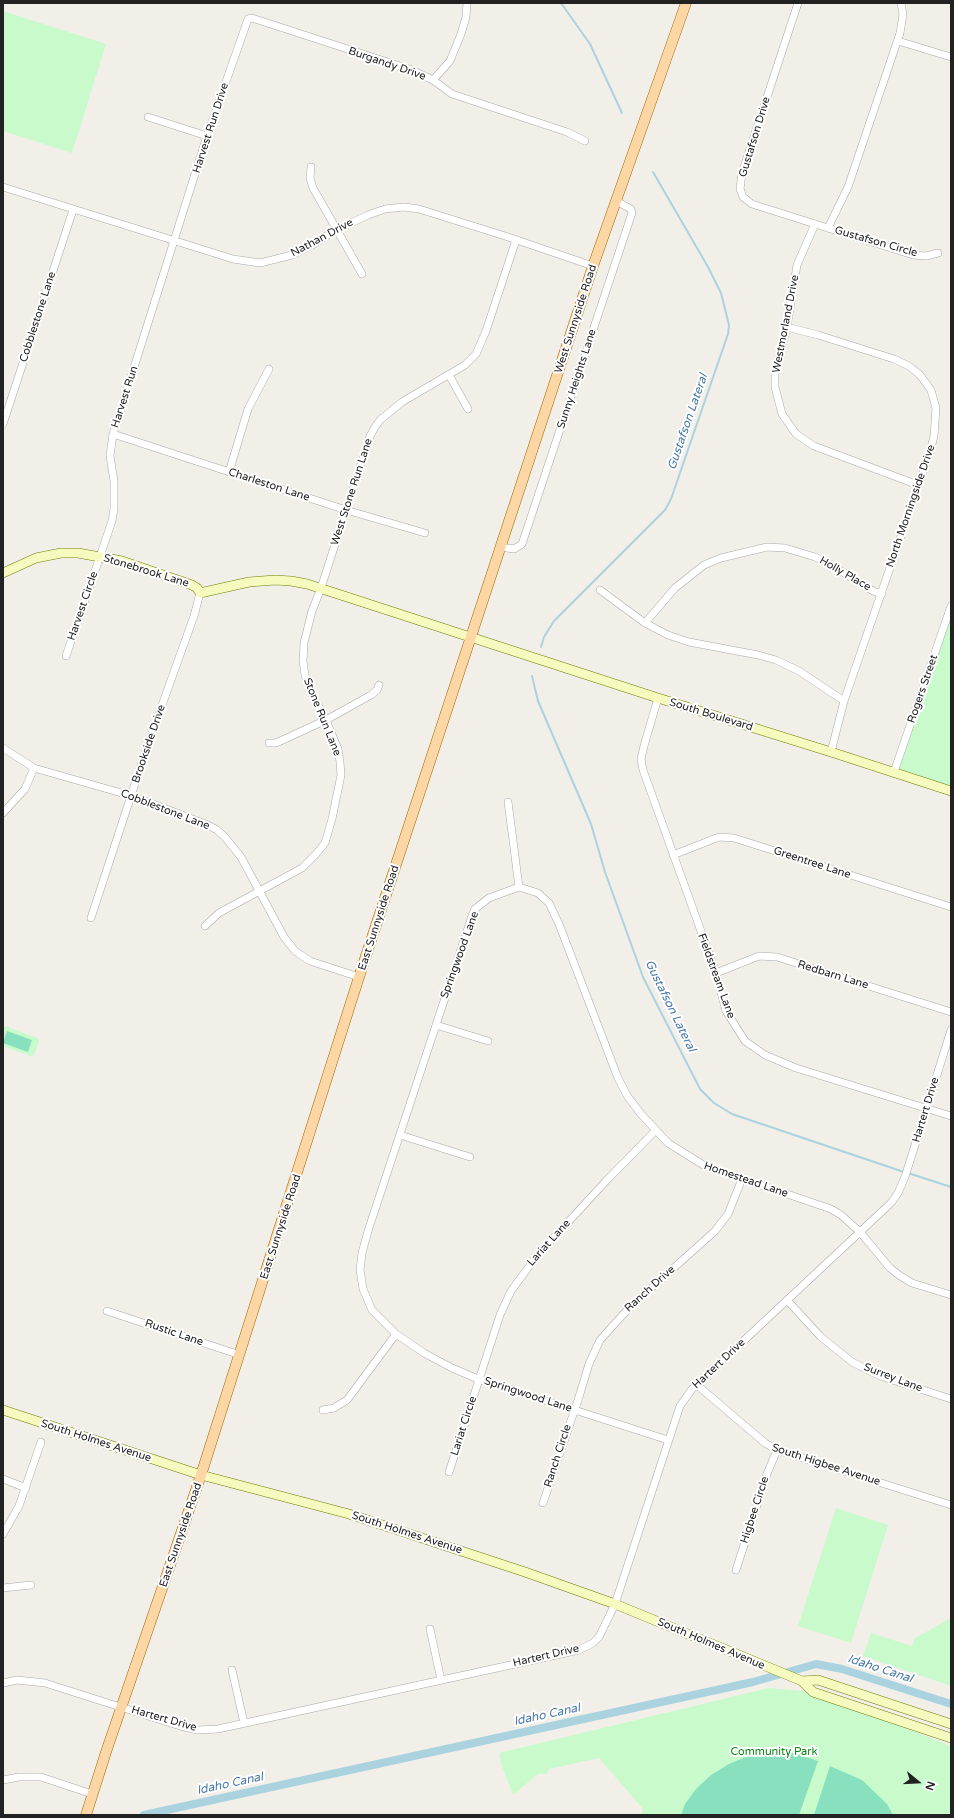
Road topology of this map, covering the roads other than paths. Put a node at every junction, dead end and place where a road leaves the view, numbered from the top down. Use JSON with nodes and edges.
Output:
{"nodes":[{"id":1,"x":467,"y":3,"type":"edge"},
{"id":2,"x":686,"y":3,"type":"edge"},
{"id":3,"x":798,"y":3,"type":"edge"},
{"id":4,"x":901,"y":3,"type":"edge"},
{"id":5,"x":252,"y":18,"type":"joint"},
{"id":6,"x":898,"y":41,"type":"junction"},
{"id":7,"x":951,"y":57,"type":"edge"},
{"id":8,"x":433,"y":80,"type":"junction"},
{"id":9,"x":148,"y":117,"type":"dead end"},
{"id":10,"x":207,"y":136,"type":"junction"},
{"id":11,"x":585,"y":141,"type":"dead end"},
{"id":12,"x":311,"y":168,"type":"dead end"},
{"id":13,"x":3,"y":187,"type":"edge"},
{"id":14,"x":616,"y":201,"type":"junction"},
{"id":15,"x":73,"y":210,"type":"junction"},
{"id":16,"x":814,"y":224,"type":"junction"},
{"id":17,"x":828,"y":228,"type":"junction"},
{"id":18,"x":336,"y":230,"type":"junction"},
{"id":19,"x":516,"y":240,"type":"junction"},
{"id":20,"x":175,"y":241,"type":"junction"},
{"id":21,"x":938,"y":252,"type":"dead end"},
{"id":22,"x":593,"y":266,"type":"junction"},
{"id":23,"x":362,"y":274,"type":"dead end"},
{"id":24,"x":787,"y":327,"type":"junction"},
{"id":25,"x":269,"y":369,"type":"dead end"},
{"id":26,"x":449,"y":375,"type":"junction"},
{"id":27,"x":468,"y":409,"type":"dead end"},
{"id":28,"x":3,"y":424,"type":"edge"},
{"id":29,"x":113,"y":434,"type":"junction"},
{"id":30,"x":229,"y":472,"type":"junction"},
{"id":31,"x":918,"y":484,"type":"junction"},
{"id":32,"x":346,"y":510,"type":"junction"},
{"id":33,"x":425,"y":534,"type":"dead end"},
{"id":34,"x":500,"y":547,"type":"junction"},
{"id":35,"x":100,"y":556,"type":"junction"},
{"id":36,"x":3,"y":573,"type":"edge"},
{"id":37,"x":321,"y":588,"type":"junction"},
{"id":38,"x":600,"y":590,"type":"dead end"},
{"id":39,"x":200,"y":593,"type":"junction"},
{"id":40,"x":882,"y":594,"type":"junction"},
{"id":41,"x":951,"y":606,"type":"edge"},
{"id":42,"x":312,"y":610,"type":"joint"},
{"id":43,"x":645,"y":623,"type":"junction"},
{"id":44,"x":472,"y":638,"type":"junction"},
{"id":45,"x":66,"y":656,"type":"dead end"},
{"id":46,"x":379,"y":685,"type":"dead end"},
{"id":47,"x":658,"y":698,"type":"junction"},
{"id":48,"x":844,"y":701,"type":"junction"},
{"id":49,"x":326,"y":720,"type":"junction"},
{"id":50,"x":269,"y":743,"type":"dead end"},
{"id":51,"x":3,"y":748,"type":"edge"},
{"id":52,"x":831,"y":752,"type":"junction"},
{"id":53,"x":34,"y":768,"type":"junction"},
{"id":54,"x":894,"y":772,"type":"junction"},
{"id":55,"x":951,"y":791,"type":"edge"},
{"id":56,"x":132,"y":796,"type":"junction"},
{"id":57,"x":508,"y":802,"type":"dead end"},
{"id":58,"x":3,"y":813,"type":"edge"},
{"id":59,"x":673,"y":855,"type":"junction"},
{"id":60,"x":522,"y":888,"type":"junction"},
{"id":61,"x":259,"y":892,"type":"junction"},
{"id":62,"x":951,"y":907,"type":"edge"},
{"id":63,"x":91,"y":918,"type":"dead end"},
{"id":64,"x":205,"y":926,"type":"dead end"},
{"id":65,"x":716,"y":973,"type":"junction"},
{"id":66,"x":359,"y":978,"type":"junction"},
{"id":67,"x":951,"y":1012,"type":"edge"},
{"id":68,"x":436,"y":1025,"type":"junction"},
{"id":69,"x":951,"y":1030,"type":"edge"},
{"id":70,"x":488,"y":1041,"type":"dead end"},
{"id":71,"x":927,"y":1108,"type":"junction"},
{"id":72,"x":951,"y":1116,"type":"edge"},
{"id":73,"x":655,"y":1131,"type":"junction"},
{"id":74,"x":400,"y":1135,"type":"junction"},
{"id":75,"x":470,"y":1157,"type":"dead end"},
{"id":76,"x":742,"y":1179,"type":"junction"},
{"id":77,"x":860,"y":1232,"type":"junction"},
{"id":78,"x":951,"y":1295,"type":"edge"},
{"id":79,"x":787,"y":1300,"type":"junction"},
{"id":80,"x":108,"y":1311,"type":"dead end"},
{"id":81,"x":396,"y":1334,"type":"junction"},
{"id":82,"x":240,"y":1355,"type":"junction"},
{"id":83,"x":478,"y":1379,"type":"junction"},
{"id":84,"x":697,"y":1385,"type":"junction"},
{"id":85,"x":951,"y":1399,"type":"edge"},
{"id":86,"x":3,"y":1410,"type":"edge"},
{"id":87,"x":323,"y":1410,"type":"dead end"},
{"id":88,"x":574,"y":1410,"type":"junction"},
{"id":89,"x":668,"y":1440,"type":"junction"},
{"id":90,"x":41,"y":1442,"type":"dead end"},
{"id":91,"x":777,"y":1450,"type":"junction"},
{"id":92,"x":449,"y":1472,"type":"dead end"},
{"id":93,"x":201,"y":1475,"type":"junction"},
{"id":94,"x":3,"y":1479,"type":"edge"},
{"id":95,"x":26,"y":1488,"type":"junction"},
{"id":96,"x":543,"y":1503,"type":"dead end"},
{"id":97,"x":951,"y":1505,"type":"edge"},
{"id":98,"x":3,"y":1534,"type":"edge"},
{"id":99,"x":736,"y":1570,"type":"dead end"},
{"id":100,"x":31,"y":1585,"type":"dead end"},
{"id":101,"x":3,"y":1588,"type":"edge"},
{"id":102,"x":615,"y":1604,"type":"junction"},
{"id":103,"x":430,"y":1629,"type":"dead end"},
{"id":104,"x":232,"y":1670,"type":"dead end"},
{"id":105,"x":441,"y":1680,"type":"junction"},
{"id":106,"x":802,"y":1681,"type":"junction"},
{"id":107,"x":3,"y":1683,"type":"edge"},
{"id":108,"x":121,"y":1707,"type":"junction"},
{"id":109,"x":244,"y":1723,"type":"junction"},
{"id":110,"x":951,"y":1724,"type":"edge"},
{"id":111,"x":951,"y":1738,"type":"edge"},
{"id":112,"x":3,"y":1780,"type":"edge"},
{"id":113,"x":92,"y":1794,"type":"junction"},
{"id":114,"x":86,"y":1814,"type":"edge"}],
"edges":[{"from":1,"to":8,"type":"street"},
{"from":2,"to":14,"type":"main road","name":"West Sunnyside Road"},
{"from":3,"to":16,"type":"street","name":"Gustafson Drive"},
{"from":4,"to":6,"type":"street"},
{"from":5,"to":8,"type":"street","name":"Burgandy Drive"},
{"from":5,"to":10,"type":"street","name":"Harvest Run Drive"},
{"from":6,"to":7,"type":"street"},
{"from":6,"to":17,"type":"street"},
{"from":8,"to":11,"type":"street","name":"Burgandy Drive"},
{"from":9,"to":10,"type":"street"},
{"from":10,"to":20,"type":"street","name":"Harvest Run Drive"},
{"from":12,"to":18,"type":"street"},
{"from":13,"to":15,"type":"street","name":"Nathan Drive"},
{"from":14,"to":22,"type":"main road","name":"West Sunnyside Road"},
{"from":14,"to":34,"type":"street","name":"Sunny Heights Lane"},
{"from":15,"to":20,"type":"street","name":"Nathan Drive"},
{"from":15,"to":28,"type":"street","name":"Cobblestone Lane"},
{"from":16,"to":17,"type":"street","name":"Gustafson Circle"},
{"from":16,"to":24,"type":"street","name":"Westmorland Drive"},
{"from":17,"to":21,"type":"street","name":"Gustafson Circle"},
{"from":18,"to":19,"type":"street","name":"Nathan Drive"},
{"from":18,"to":20,"type":"street","name":"Nathan Drive"},
{"from":18,"to":23,"type":"street"},
{"from":19,"to":22,"type":"street","name":"Nathan Drive"},
{"from":19,"to":26,"type":"street","name":"West Stone Run Lane"},
{"from":20,"to":29,"type":"street","name":"Harvest Run"},
{"from":22,"to":34,"type":"main road","name":"West Sunnyside Road"},
{"from":24,"to":31,"type":"street","name":"Westmorland Drive"},
{"from":24,"to":31,"type":"street","name":"North Morningside Drive"},
{"from":25,"to":30,"type":"street"},
{"from":26,"to":27,"type":"street"},
{"from":26,"to":32,"type":"street","name":"West Stone Run Lane"},
{"from":29,"to":30,"type":"street","name":"Charleston Lane"},
{"from":29,"to":35,"type":"street","name":"Harvest Run"},
{"from":30,"to":32,"type":"street","name":"Charleston Lane"},
{"from":31,"to":40,"type":"street","name":"North Morningside Drive"},
{"from":32,"to":33,"type":"street","name":"Charleston Lane"},
{"from":32,"to":37,"type":"street","name":"West Stone Run Lane"},
{"from":34,"to":44,"type":"main road","name":"West Sunnyside Road"},
{"from":35,"to":36,"type":"street","name":"Stonebrook Lane"},
{"from":35,"to":39,"type":"street","name":"Stonebrook Lane"},
{"from":35,"to":45,"type":"street","name":"Harvest Circle"},
{"from":37,"to":39,"type":"street","name":"Stonebrook Lane"},
{"from":37,"to":42,"type":"street","name":"West Stone Run Lane"},
{"from":37,"to":44,"type":"street","name":"Stonebrook Lane"},
{"from":38,"to":43,"type":"street"},
{"from":39,"to":56,"type":"street","name":"Brookside Drive"},
{"from":40,"to":43,"type":"street","name":"Holly Place"},
{"from":40,"to":48,"type":"street","name":"North Morningside Drive"},
{"from":41,"to":54,"type":"street","name":"Rogers Street"},
{"from":42,"to":49,"type":"street","name":"Stone Run Lane"},
{"from":43,"to":48,"type":"street"},
{"from":44,"to":47,"type":"street","name":"South Boulevard"},
{"from":44,"to":66,"type":"main road","name":"East Sunnyside Road"},
{"from":46,"to":49,"type":"street"},
{"from":47,"to":52,"type":"street","name":"South Boulevard"},
{"from":47,"to":59,"type":"street","name":"Fieldstream Lane"},
{"from":48,"to":52,"type":"street","name":"North Morningside Drive"},
{"from":49,"to":50,"type":"street"},
{"from":49,"to":61,"type":"street","name":"Stone Run Lane"},
{"from":51,"to":53,"type":"street","name":"Cobblestone Lane"},
{"from":52,"to":54,"type":"street","name":"South Boulevard"},
{"from":53,"to":56,"type":"street","name":"Cobblestone Lane"},
{"from":53,"to":58,"type":"street"},
{"from":54,"to":55,"type":"street","name":"South Boulevard"},
{"from":56,"to":61,"type":"street","name":"Cobblestone Lane"},
{"from":56,"to":63,"type":"street","name":"Brookside Drive"},
{"from":57,"to":60,"type":"street"},
{"from":59,"to":62,"type":"street","name":"Greentree Lane"},
{"from":59,"to":65,"type":"street","name":"Fieldstream Lane"},
{"from":60,"to":68,"type":"street","name":"Springwood Lane"},
{"from":60,"to":73,"type":"street","name":"Homestead Lane"},
{"from":61,"to":64,"type":"street","name":"Stone Run Lane"},
{"from":61,"to":66,"type":"street","name":"Cobblestone Lane"},
{"from":65,"to":67,"type":"street","name":"Redbarn Lane"},
{"from":65,"to":71,"type":"street","name":"Fieldstream Lane"},
{"from":66,"to":82,"type":"main road","name":"East Sunnyside Road"},
{"from":68,"to":70,"type":"street"},
{"from":68,"to":74,"type":"street","name":"Springwood Lane"},
{"from":69,"to":71,"type":"street","name":"Hartert Drive"},
{"from":71,"to":72,"type":"street","name":"Fieldstream Lane"},
{"from":71,"to":77,"type":"street","name":"Hartert Drive"},
{"from":73,"to":76,"type":"street","name":"Homestead Lane"},
{"from":73,"to":83,"type":"street","name":"Lariat Lane"},
{"from":74,"to":75,"type":"street"},
{"from":74,"to":81,"type":"street","name":"Springwood Lane"},
{"from":76,"to":77,"type":"street","name":"Homestead Lane"},
{"from":76,"to":88,"type":"street","name":"Ranch Drive"},
{"from":77,"to":78,"type":"street","name":"Homestead Lane"},
{"from":77,"to":79,"type":"street","name":"Hartert Drive"},
{"from":79,"to":84,"type":"street","name":"Hartert Drive"},
{"from":79,"to":85,"type":"street","name":"Surrey Lane"},
{"from":80,"to":82,"type":"street","name":"Rustic Lane"},
{"from":81,"to":83,"type":"street","name":"Springwood Lane"},
{"from":81,"to":87,"type":"street"},
{"from":82,"to":93,"type":"main road","name":"East Sunnyside Road"},
{"from":83,"to":88,"type":"street","name":"Springwood Lane"},
{"from":83,"to":92,"type":"street","name":"Lariat Circle"},
{"from":84,"to":89,"type":"street","name":"Hartert Drive"},
{"from":84,"to":91,"type":"street","name":"South Higbee Avenue"},
{"from":86,"to":93,"type":"street","name":"South Holmes Avenue"},
{"from":88,"to":89,"type":"street","name":"Springwood Lane"},
{"from":88,"to":96,"type":"street","name":"Ranch Circle"},
{"from":89,"to":102,"type":"street","name":"Hartert Drive"},
{"from":90,"to":95,"type":"street"},
{"from":91,"to":97,"type":"street","name":"South Higbee Avenue"},
{"from":91,"to":99,"type":"street","name":"Higbee Circle"},
{"from":93,"to":102,"type":"street","name":"South Holmes Avenue"},
{"from":93,"to":108,"type":"main road","name":"East Sunnyside Road"},
{"from":94,"to":95,"type":"street"},
{"from":95,"to":98,"type":"street"},
{"from":100,"to":101,"type":"street"},
{"from":102,"to":105,"type":"street","name":"Hartert Drive"},
{"from":102,"to":106,"type":"street","name":"South Holmes Avenue"},
{"from":103,"to":105,"type":"street"},
{"from":104,"to":109,"type":"street"},
{"from":105,"to":109,"type":"street","name":"Hartert Drive"},
{"from":106,"to":110,"type":"street","name":"South Holmes Avenue"},
{"from":106,"to":111,"type":"street","name":"South Holmes Avenue"},
{"from":107,"to":108,"type":"street","name":"Hartert Drive"},
{"from":108,"to":109,"type":"street","name":"Hartert Drive"},
{"from":108,"to":113,"type":"main road","name":"East Sunnyside Road"},
{"from":112,"to":113,"type":"street"},
{"from":113,"to":114,"type":"main road","name":"East Sunnyside Road"}]}
